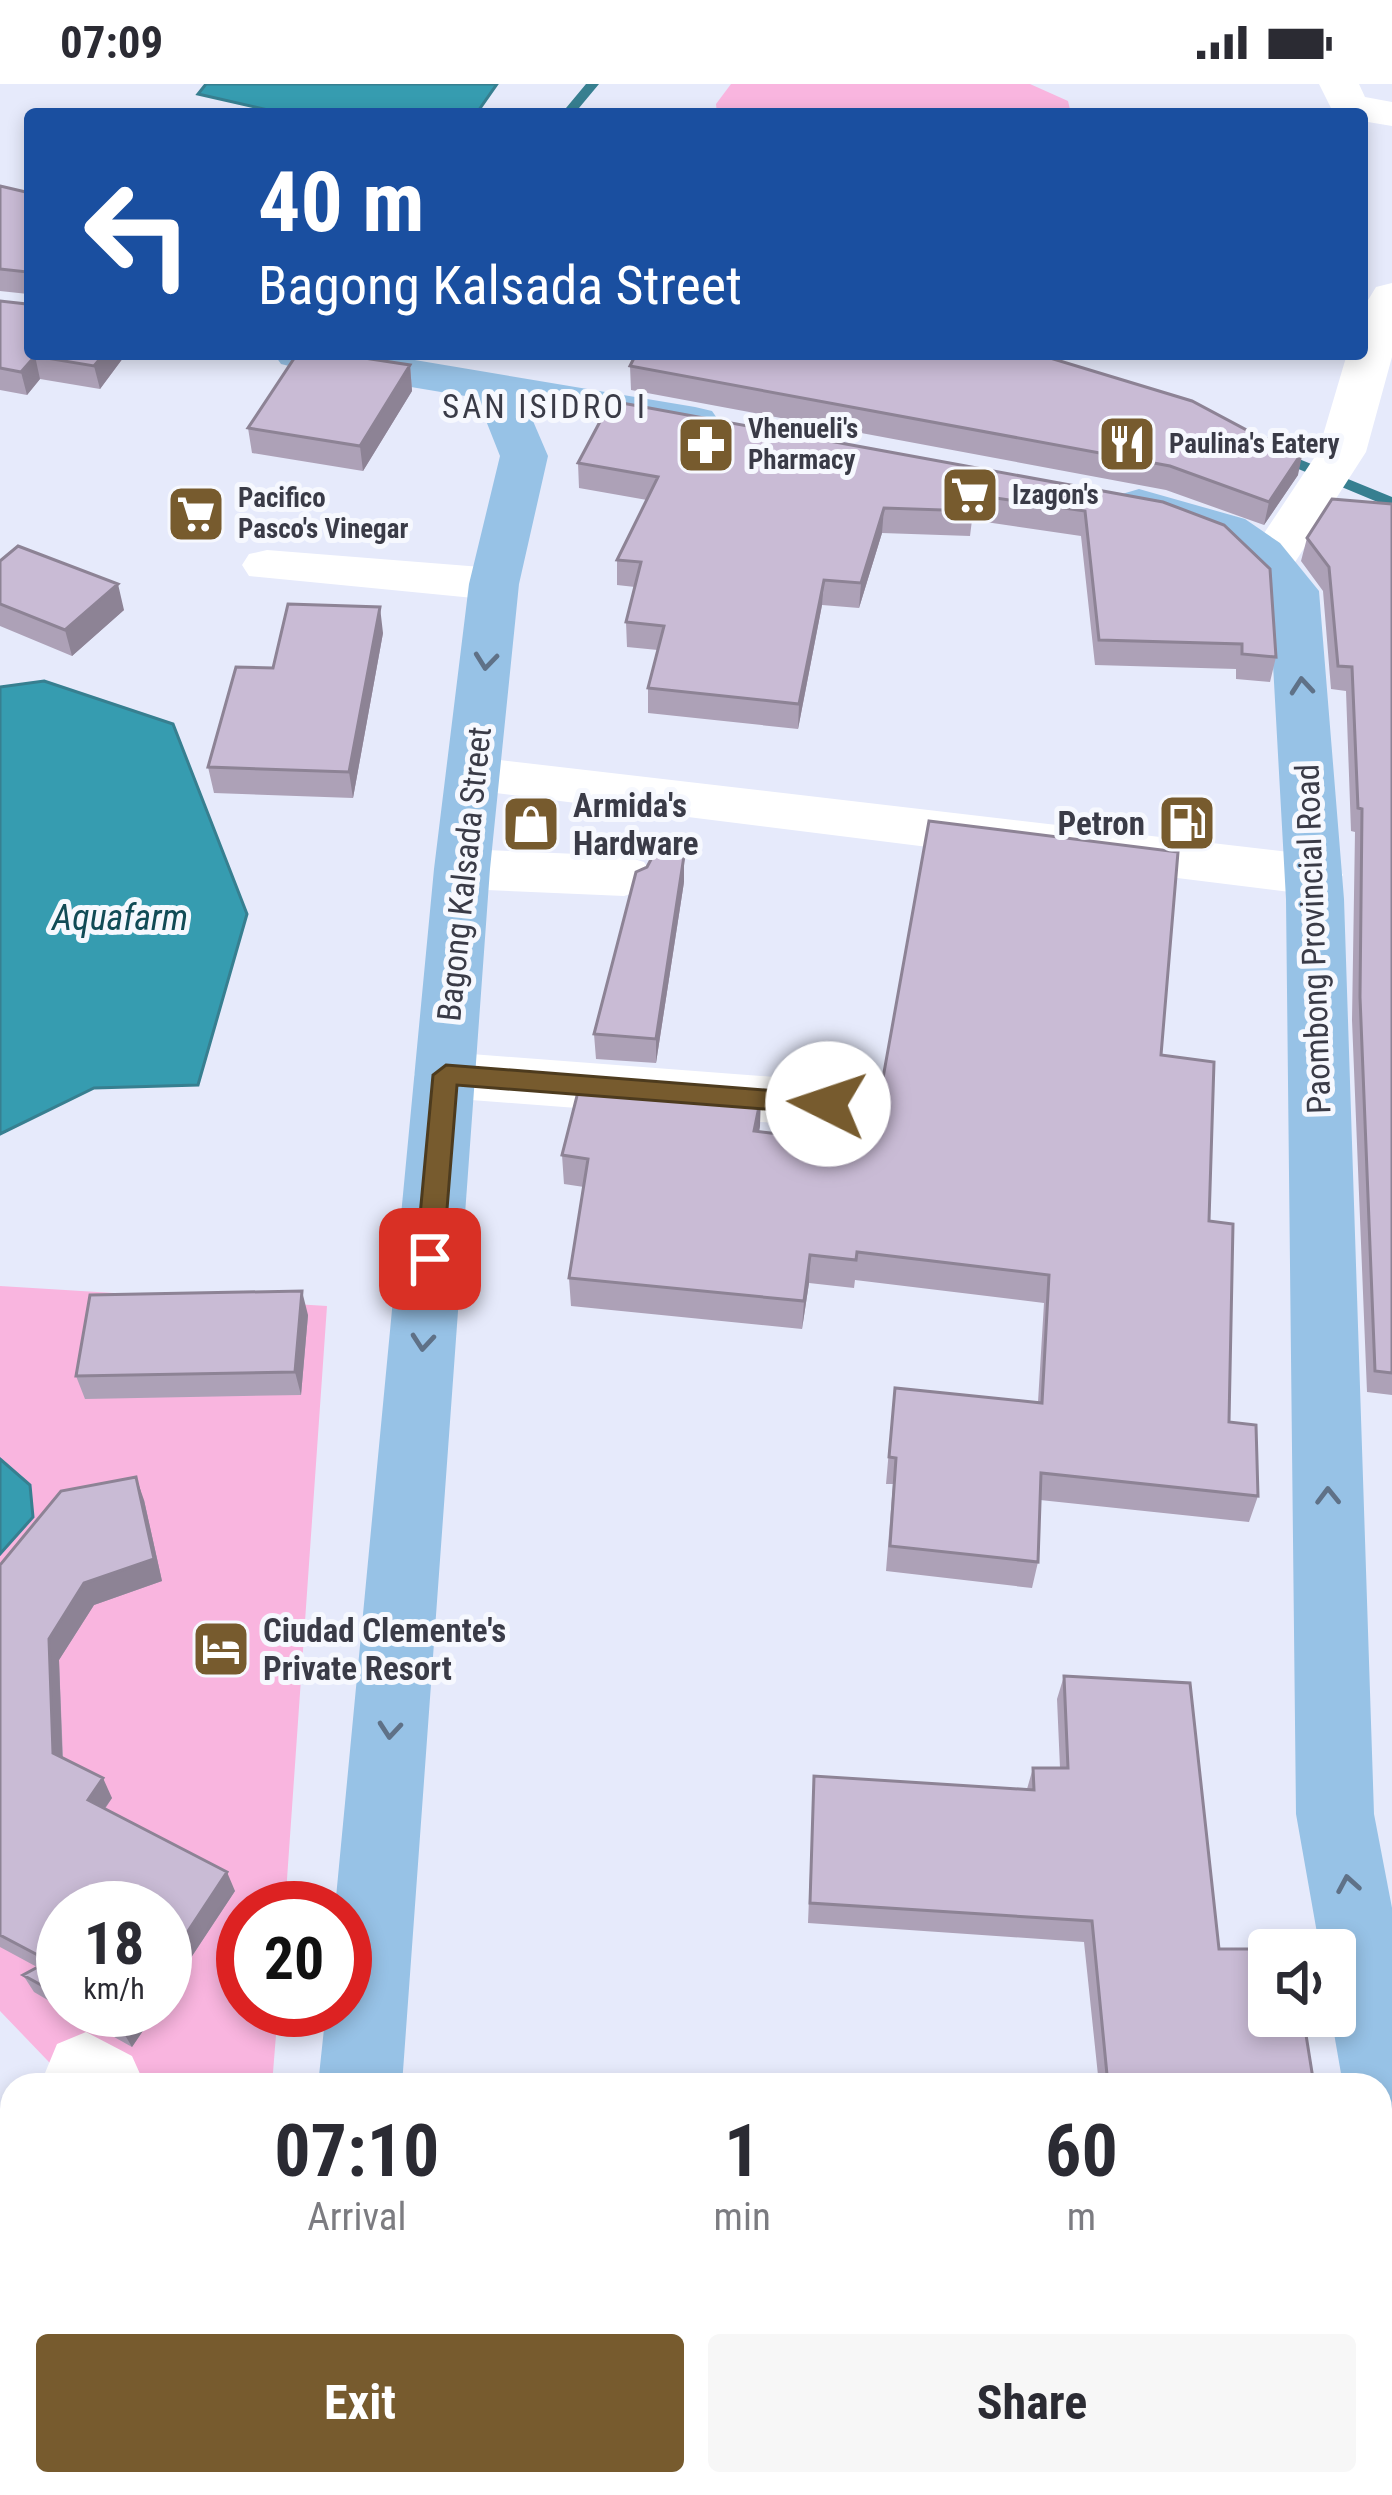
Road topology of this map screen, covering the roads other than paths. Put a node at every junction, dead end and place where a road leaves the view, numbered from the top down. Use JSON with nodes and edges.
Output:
{"nodes":[{"id":1,"x":1339,"y":84,"type":"edge"},
{"id":2,"x":1360,"y":108,"type":"edge"},
{"id":3,"x":1392,"y":296,"type":"edge"},
{"id":4,"x":334,"y":360,"type":"edge"},
{"id":5,"x":495,"y":386,"type":"junction"},
{"id":6,"x":592,"y":401,"type":"junction"},
{"id":7,"x":746,"y":431,"type":"edge"},
{"id":8,"x":524,"y":456,"type":"junction"},
{"id":9,"x":1098,"y":496,"type":"edge"},
{"id":10,"x":1273,"y":559,"type":"junction"},
{"id":11,"x":267,"y":566,"type":"dead end"},
{"id":12,"x":494,"y":584,"type":"junction"},
{"id":13,"x":474,"y":775,"type":"junction"},
{"id":14,"x":462,"y":869,"type":"junction"},
{"id":15,"x":1314,"y":875,"type":"junction"},
{"id":16,"x":624,"y":876,"type":"dead end"},
{"id":17,"x":446,"y":1075,"type":"junction"},
{"id":18,"x":828,"y":1104,"type":"dead end"},
{"id":19,"x":361,"y":2073,"type":"edge"},
{"id":20,"x":1383,"y":2073,"type":"edge"}],
"edges":[{"from":1,"to":2,"type":"street"},
{"from":3,"to":10,"type":"street"},
{"from":4,"to":5,"type":"main road"},
{"from":5,"to":6,"type":"main road"},
{"from":5,"to":8,"type":"main road"},
{"from":6,"to":7,"type":"main road"},
{"from":6,"to":8,"type":"main road"},
{"from":8,"to":12,"type":"main road","name":"Bagong Kalsada Street"},
{"from":9,"to":10,"type":"main road"},
{"from":15,"to":10,"type":"main road","name":"Paombong Provincial Road","one_way":true},
{"from":11,"to":12,"type":"street"},
{"from":12,"to":13,"type":"main road","name":"Bagong Kalsada Street","one_way":true},
{"from":13,"to":14,"type":"main road","name":"Bagong Kalsada Street"},
{"from":13,"to":15,"type":"street"},
{"from":14,"to":16,"type":"street"},
{"from":14,"to":17,"type":"main road","name":"Bagong Kalsada Street"},
{"from":20,"to":15,"type":"main road","name":"Paombong Provincial Road","one_way":true},
{"from":17,"to":18,"type":"street"},
{"from":17,"to":19,"type":"main road","name":"Bagong Kalsada Street","one_way":true}]}
